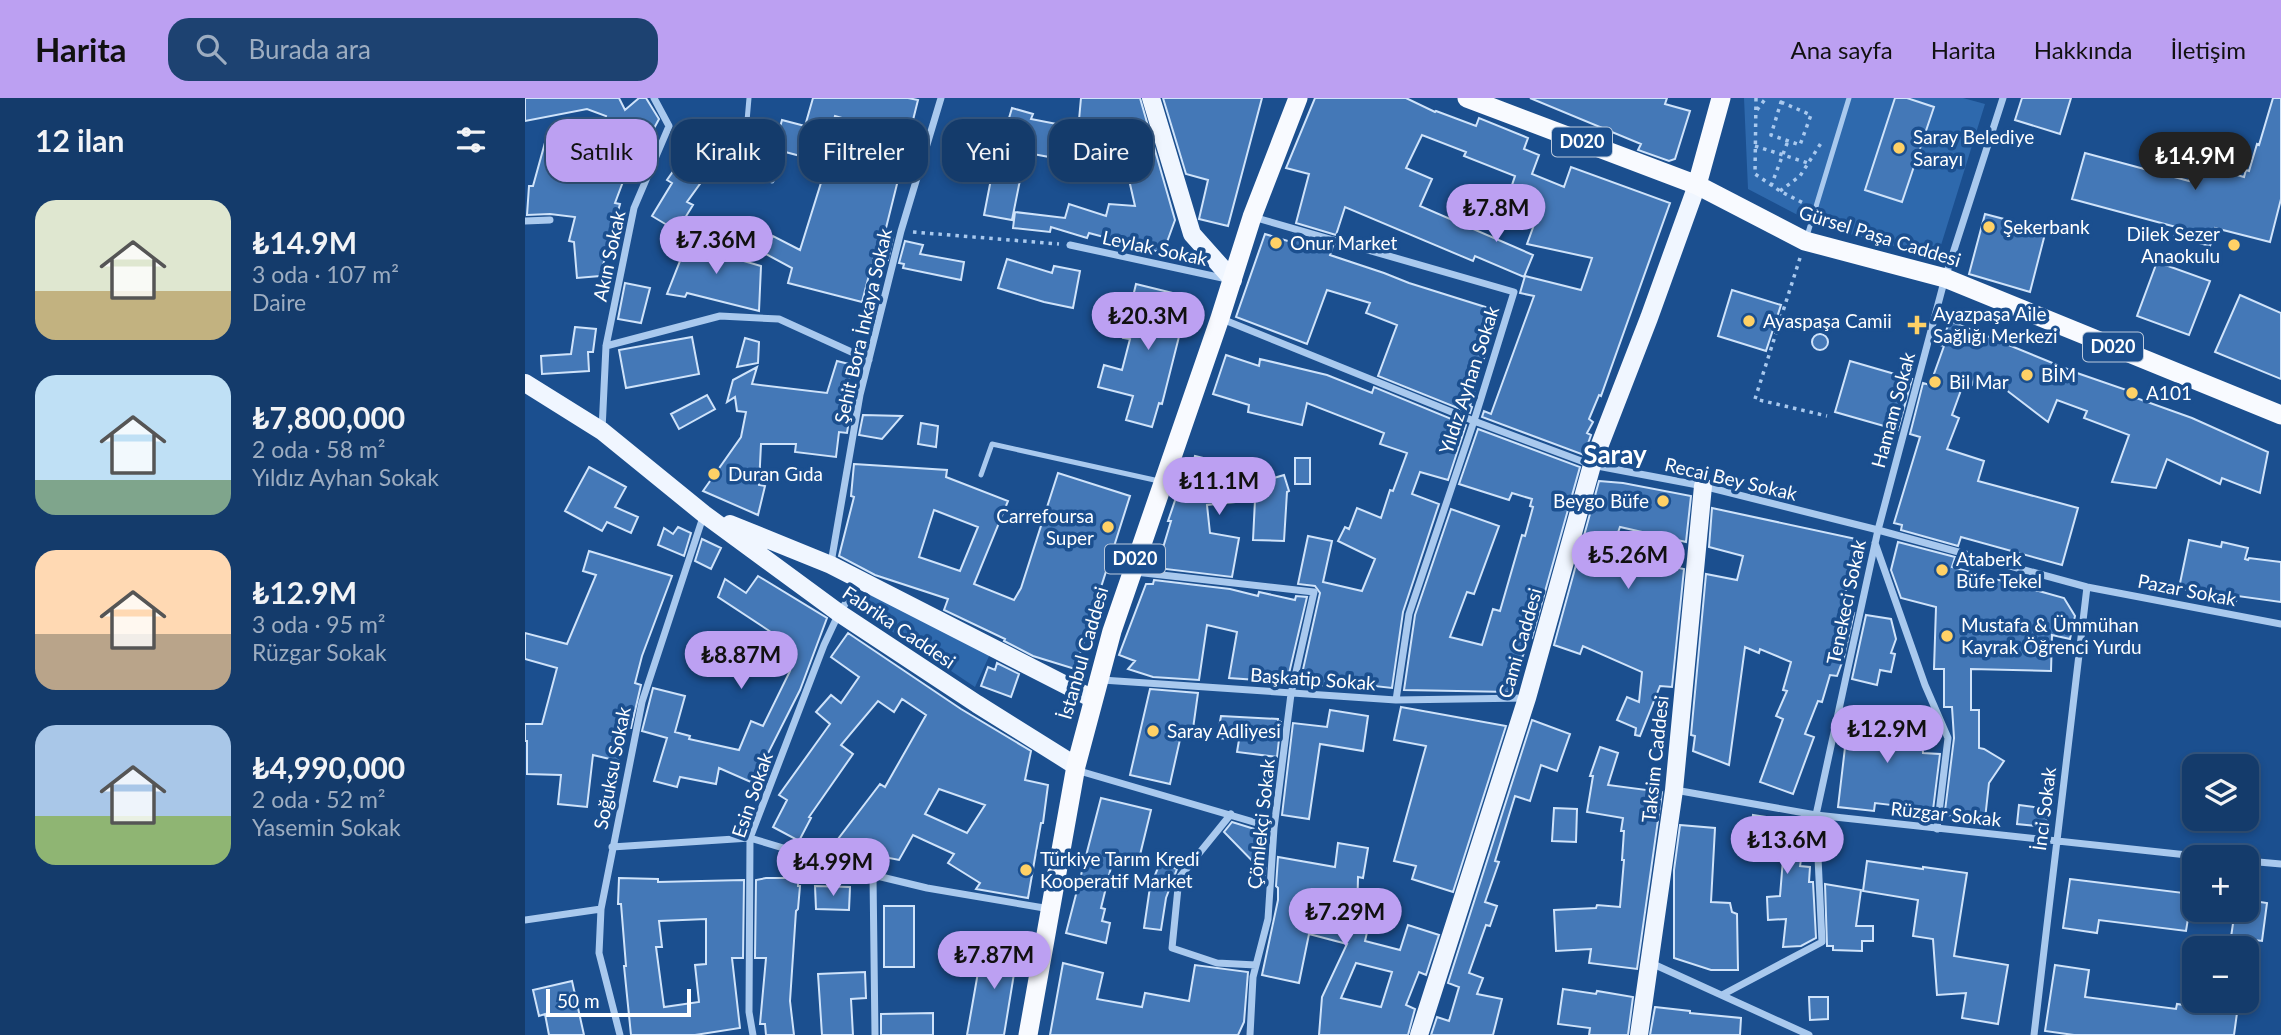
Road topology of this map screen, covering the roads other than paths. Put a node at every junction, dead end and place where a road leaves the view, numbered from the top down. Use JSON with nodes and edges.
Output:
{"nodes":[{"id":1,"x":654,"y":98,"type":"edge"},
{"id":2,"x":749,"y":98,"type":"edge"},
{"id":3,"x":941,"y":98,"type":"edge"},
{"id":4,"x":1151,"y":98,"type":"edge"},
{"id":5,"x":1298,"y":98,"type":"edge"},
{"id":6,"x":1467,"y":98,"type":"edge"},
{"id":7,"x":1721,"y":98,"type":"edge"},
{"id":8,"x":1849,"y":98,"type":"edge"},
{"id":9,"x":2003,"y":98,"type":"edge"},
{"id":10,"x":747,"y":119,"type":"edge"},
{"id":11,"x":1697,"y":185,"type":"junction"},
{"id":12,"x":1252,"y":217,"type":"junction"},
{"id":13,"x":550,"y":220,"type":"dead end"},
{"id":14,"x":525,"y":221,"type":"edge"},
{"id":15,"x":1805,"y":241,"type":"junction"},
{"id":16,"x":1070,"y":245,"type":"road end"},
{"id":17,"x":1945,"y":278,"type":"junction"},
{"id":18,"x":1233,"y":281,"type":"junction"},
{"id":19,"x":1220,"y":318,"type":"junction"},
{"id":20,"x":606,"y":346,"type":"junction"},
{"id":21,"x":869,"y":360,"type":"junction"},
{"id":22,"x":525,"y":383,"type":"edge"},
{"id":23,"x":2281,"y":415,"type":"edge"},
{"id":24,"x":1474,"y":421,"type":"junction"},
{"id":25,"x":602,"y":431,"type":"junction"},
{"id":26,"x":1592,"y":466,"type":"junction"},
{"id":27,"x":981,"y":475,"type":"dead end"},
{"id":28,"x":1163,"y":481,"type":"junction"},
{"id":29,"x":1703,"y":486,"type":"junction"},
{"id":30,"x":704,"y":514,"type":"junction"},
{"id":31,"x":1878,"y":530,"type":"junction"},
{"id":32,"x":1875,"y":542,"type":"junction"},
{"id":33,"x":831,"y":565,"type":"junction"},
{"id":34,"x":1131,"y":572,"type":"junction"},
{"id":35,"x":861,"y":582,"type":"junction"},
{"id":36,"x":2087,"y":587,"type":"junction"},
{"id":37,"x":839,"y":613,"type":"junction"},
{"id":38,"x":2281,"y":624,"type":"edge"},
{"id":39,"x":1098,"y":679,"type":"junction"},
{"id":40,"x":1291,"y":694,"type":"junction"},
{"id":41,"x":1527,"y":698,"type":"junction"},
{"id":42,"x":1093,"y":699,"type":"junction"},
{"id":43,"x":1396,"y":700,"type":"junction"},
{"id":44,"x":1076,"y":768,"type":"junction"},
{"id":45,"x":1674,"y":790,"type":"junction"},
{"id":46,"x":1231,"y":814,"type":"junction"},
{"id":47,"x":1816,"y":815,"type":"junction"},
{"id":48,"x":1274,"y":828,"type":"junction"},
{"id":49,"x":1937,"y":828,"type":"junction"},
{"id":50,"x":750,"y":838,"type":"junction"},
{"id":51,"x":2056,"y":842,"type":"junction"},
{"id":52,"x":612,"y":847,"type":"junction"},
{"id":53,"x":2182,"y":855,"type":"edge"},
{"id":54,"x":2259,"y":862,"type":"edge"},
{"id":55,"x":2281,"y":864,"type":"edge"},
{"id":56,"x":873,"y":875,"type":"junction"},
{"id":57,"x":601,"y":909,"type":"junction"},
{"id":58,"x":1052,"y":910,"type":"junction"},
{"id":59,"x":525,"y":920,"type":"edge"},
{"id":60,"x":1649,"y":962,"type":"junction"},
{"id":61,"x":1256,"y":965,"type":"junction"},
{"id":62,"x":1722,"y":995,"type":"junction"},
{"id":63,"x":620,"y":1035,"type":"edge"},
{"id":64,"x":753,"y":1035,"type":"edge"},
{"id":65,"x":875,"y":1035,"type":"edge"},
{"id":66,"x":1028,"y":1035,"type":"edge"},
{"id":67,"x":1250,"y":1035,"type":"edge"},
{"id":68,"x":1419,"y":1035,"type":"edge"},
{"id":69,"x":1639,"y":1035,"type":"edge"},
{"id":70,"x":1809,"y":1035,"type":"edge"},
{"id":71,"x":2033,"y":1035,"type":"edge"}],
"edges":[{"from":1,"to":20,"type":"street","name":"Akın Sokak"},
{"from":2,"to":10,"type":"lane"},
{"from":3,"to":21,"type":"street","name":"Şehit Bora İnkaya Sokak"},
{"from":4,"to":18,"type":"main road"},
{"from":5,"to":12,"type":"highway","name":"İstanbul Caddesi","number":"D020"},
{"from":6,"to":11,"type":"highway","name":"Gürsel Paşa Caddesi","number":"D020"},
{"from":7,"to":11,"type":"highway"},
{"from":8,"to":15,"type":"lane"},
{"from":9,"to":17,"type":"street","name":"Hamam Sokak"},
{"from":11,"to":15,"type":"highway","name":"Gürsel Paşa Caddesi","number":"D020"},
{"from":11,"to":26,"type":"main road","name":"Cami Caddesi"},
{"from":12,"to":18,"type":"highway","name":"İstanbul Caddesi","number":"D020"},
{"from":12,"to":24,"type":"street","name":"Yıldız Ayhan Sokak"},
{"from":13,"to":14,"type":"street"},
{"from":15,"to":17,"type":"highway","name":"Gürsel Paşa Caddesi","number":"D020"},
{"from":16,"to":18,"type":"street","name":"Leylak Sokak"},
{"from":17,"to":23,"type":"highway","name":"Gürsel Paşa Caddesi","number":"D020"},
{"from":17,"to":31,"type":"street","name":"Hamam Sokak"},
{"from":18,"to":19,"type":"highway","name":"İstanbul Caddesi","number":"D020"},
{"from":19,"to":24,"type":"street","name":"Recai Bey Sokak"},
{"from":19,"to":28,"type":"highway","name":"İstanbul Caddesi","number":"D020"},
{"from":20,"to":21,"type":"street"},
{"from":20,"to":25,"type":"street","name":"Akın Sokak"},
{"from":21,"to":33,"type":"street","name":"Şehit Bora İnkaya Sokak"},
{"from":22,"to":25,"type":"main road","name":"Fabrika Caddesi"},
{"from":24,"to":26,"type":"street","name":"Recai Bey Sokak"},
{"from":24,"to":43,"type":"street","name":"Yıldız Ayhan Sokak"},
{"from":25,"to":30,"type":"main road","name":"Fabrika Caddesi"},
{"from":26,"to":29,"type":"street","name":"Recai Bey Sokak"},
{"from":26,"to":41,"type":"main road","name":"Cami Caddesi"},
{"from":27,"to":28,"type":"lane"},
{"from":28,"to":34,"type":"highway","name":"İstanbul Caddesi","number":"D020"},
{"from":29,"to":31,"type":"street","name":"Recai Bey Sokak"},
{"from":29,"to":45,"type":"main road","name":"Taksim Caddesi"},
{"from":30,"to":33,"type":"main road","name":"Fabrika Caddesi"},
{"from":30,"to":37,"type":"main road","name":"Fabrika Caddesi"},
{"from":30,"to":52,"type":"street","name":"Soğuksu Sokak"},
{"from":31,"to":32,"type":"street","name":"Tenekeci Sokak"},
{"from":31,"to":36,"type":"street","name":"Recai Bey Sokak"},
{"from":32,"to":47,"type":"street","name":"Tenekeci Sokak"},
{"from":32,"to":49,"type":"street"},
{"from":33,"to":35,"type":"main road","name":"Fabrika Caddesi"},
{"from":34,"to":39,"type":"highway","name":"İstanbul Caddesi","number":"D020"},
{"from":34,"to":40,"type":"street","name":"Çömlekçi Sokak"},
{"from":35,"to":37,"type":"street","name":"Esin Sokak"},
{"from":35,"to":42,"type":"main road","name":"Fabrika Caddesi"},
{"from":36,"to":38,"type":"street","name":"Pazar Sokak"},
{"from":36,"to":51,"type":"street","name":"İnci Sokak"},
{"from":37,"to":44,"type":"main road","name":"Fabrika Caddesi"},
{"from":37,"to":50,"type":"street","name":"Esin Sokak"},
{"from":39,"to":40,"type":"street","name":"Başkatip Sokak"},
{"from":39,"to":42,"type":"highway","name":"İstanbul Caddesi","number":"D020"},
{"from":40,"to":43,"type":"street","name":"Başkatip Sokak"},
{"from":40,"to":48,"type":"street","name":"Çömlekçi Sokak"},
{"from":41,"to":43,"type":"street","name":"Başkatip Sokak"},
{"from":41,"to":68,"type":"main road","name":"Cami Caddesi"},
{"from":42,"to":44,"type":"highway","name":"İstanbul Caddesi","number":"D020"},
{"from":44,"to":46,"type":"street"},
{"from":44,"to":58,"type":"highway","name":"İstanbul Caddesi","number":"D020"},
{"from":45,"to":47,"type":"street","name":"Rüzgar Sokak"},
{"from":45,"to":60,"type":"main road","name":"Taksim Caddesi"},
{"from":46,"to":48,"type":"street"},
{"from":46,"to":61,"type":"street"},
{"from":47,"to":49,"type":"street","name":"Rüzgar Sokak"},
{"from":47,"to":62,"type":"street","name":"Tenekeci Sokak"},
{"from":48,"to":61,"type":"street","name":"Çömlekçi Sokak"},
{"from":49,"to":51,"type":"street","name":"Rüzgar Sokak"},
{"from":50,"to":52,"type":"street"},
{"from":50,"to":56,"type":"street"},
{"from":50,"to":64,"type":"street","name":"Esin Sokak"},
{"from":51,"to":53,"type":"street","name":"Rüzgar Sokak"},
{"from":51,"to":71,"type":"street","name":"İnci Sokak"},
{"from":52,"to":57,"type":"street","name":"Soğuksu Sokak"},
{"from":54,"to":55,"type":"street"},
{"from":56,"to":58,"type":"street"},
{"from":56,"to":65,"type":"street"},
{"from":57,"to":59,"type":"street"},
{"from":57,"to":63,"type":"street","name":"Soğuksu Sokak"},
{"from":58,"to":66,"type":"highway","name":"İstanbul Caddesi","number":"D020"},
{"from":60,"to":62,"type":"street"},
{"from":60,"to":69,"type":"main road","name":"Taksim Caddesi"},
{"from":61,"to":67,"type":"street","name":"Çömlekçi Sokak"},
{"from":62,"to":70,"type":"street"}]}
